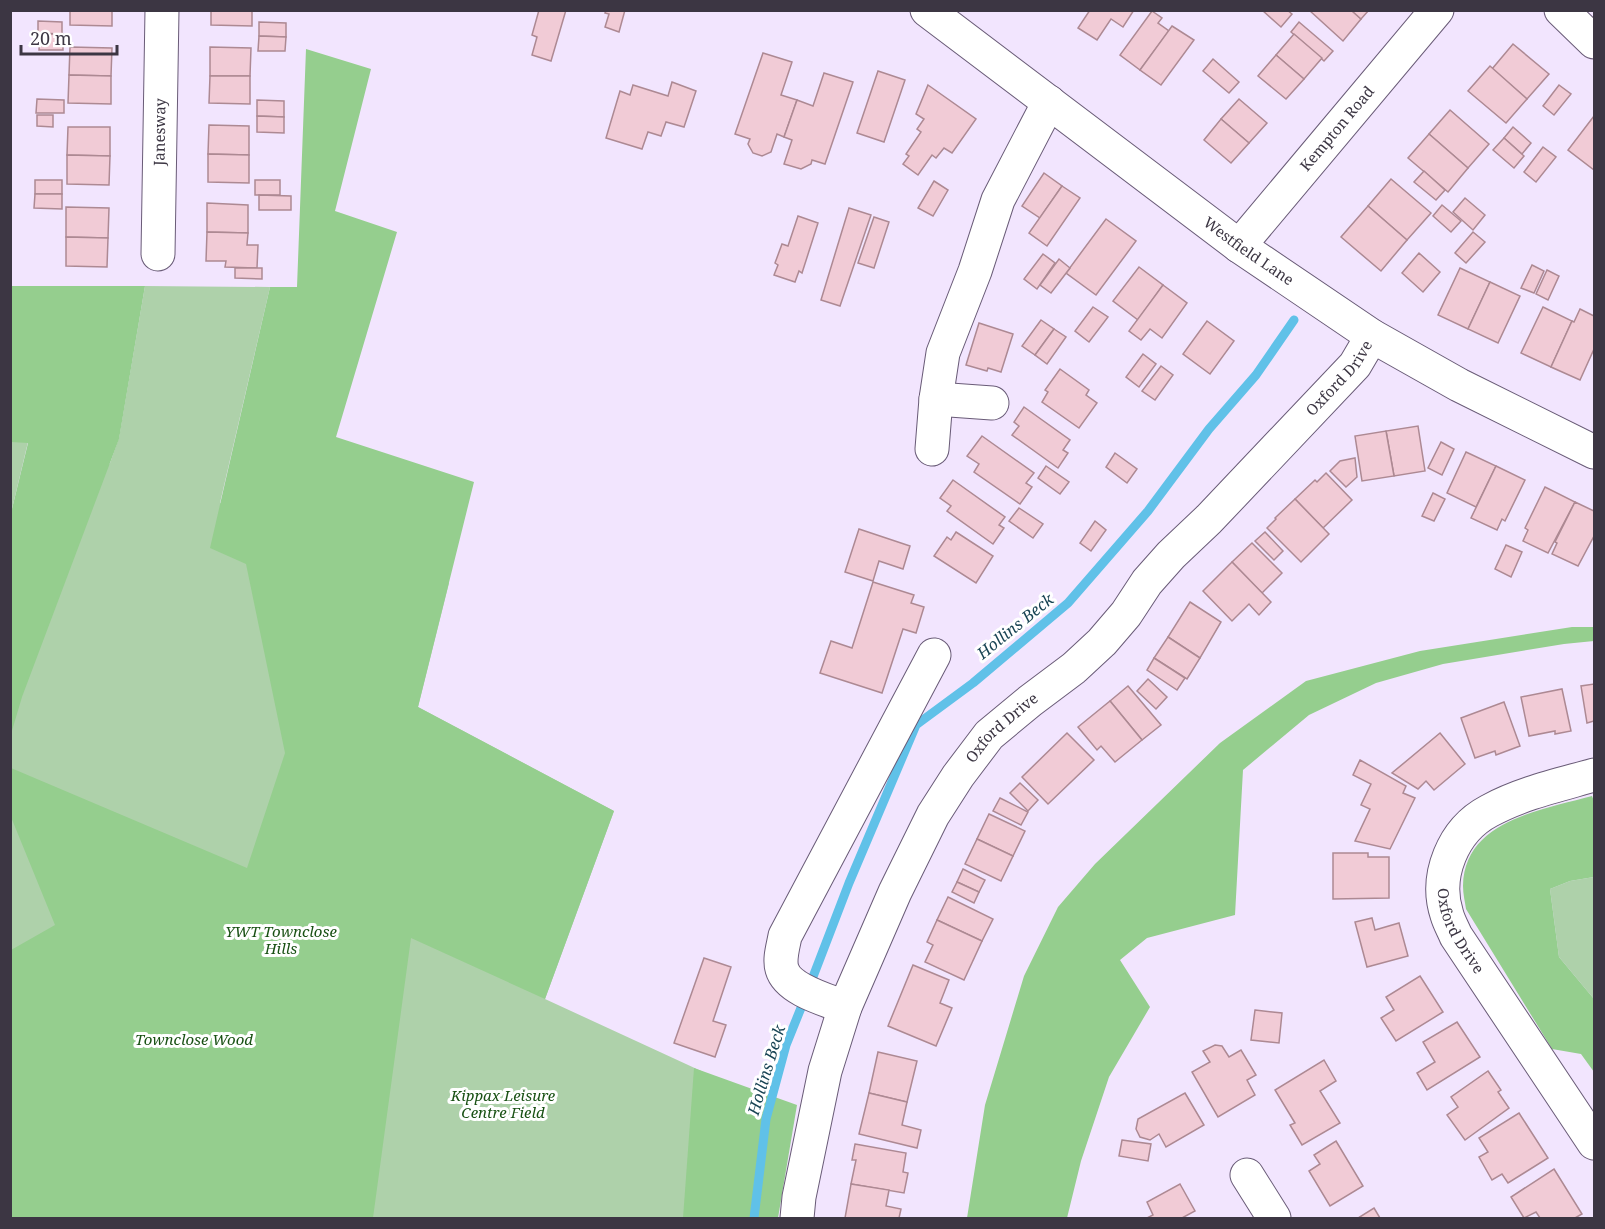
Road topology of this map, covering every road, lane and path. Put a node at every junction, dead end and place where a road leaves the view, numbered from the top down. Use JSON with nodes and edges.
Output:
{"nodes":[{"id":1,"x":162,"y":10,"type":"edge"},
{"id":2,"x":927,"y":10,"type":"edge"},
{"id":3,"x":1437,"y":10,"type":"edge"},
{"id":4,"x":1561,"y":10,"type":"edge"},
{"id":5,"x":1594,"y":42,"type":"edge"},
{"id":6,"x":1049,"y":102,"type":"junction"},
{"id":7,"x":1239,"y":246,"type":"junction"},
{"id":8,"x":158,"y":254,"type":"dead end"},
{"id":9,"x":1372,"y":336,"type":"junction"},
{"id":10,"x":936,"y":399,"type":"junction"},
{"id":11,"x":992,"y":403,"type":"dead end"},
{"id":12,"x":932,"y":449,"type":"dead end"},
{"id":13,"x":1594,"y":452,"type":"edge"},
{"id":14,"x":934,"y":655,"type":"dead end"},
{"id":15,"x":1594,"y":775,"type":"edge"},
{"id":16,"x":845,"y":1007,"type":"junction"},
{"id":17,"x":1594,"y":1143,"type":"edge"},
{"id":18,"x":1247,"y":1175,"type":"dead end"},
{"id":19,"x":797,"y":1218,"type":"edge"},
{"id":20,"x":1274,"y":1218,"type":"edge"}],
"edges":[{"from":1,"to":8,"type":"street","name":"Janesway"},
{"from":2,"to":6,"type":"street","name":"Westfield Lane"},
{"from":3,"to":7,"type":"street","name":"Kempton Road"},
{"from":4,"to":5,"type":"street"},
{"from":6,"to":7,"type":"street","name":"Westfield Lane"},
{"from":6,"to":10,"type":"street"},
{"from":7,"to":9,"type":"street","name":"Westfield Lane"},
{"from":9,"to":13,"type":"street","name":"Westfield Lane"},
{"from":9,"to":16,"type":"street","name":"Oxford Drive"},
{"from":10,"to":11,"type":"street"},
{"from":10,"to":12,"type":"street"},
{"from":14,"to":16,"type":"street"},
{"from":15,"to":17,"type":"street","name":"Oxford Drive"},
{"from":16,"to":19,"type":"street","name":"Oxford Drive"},
{"from":18,"to":20,"type":"street"}]}
